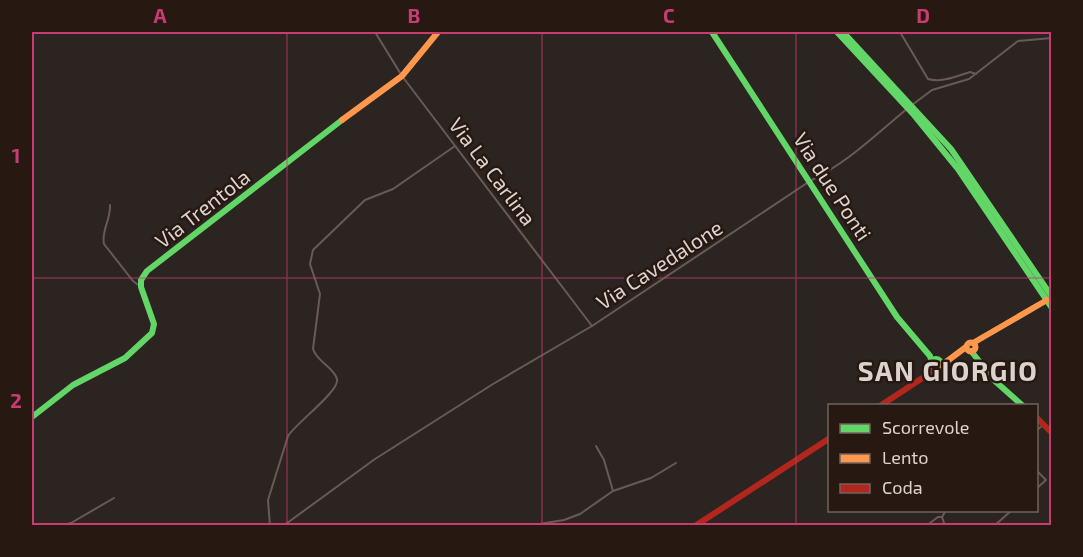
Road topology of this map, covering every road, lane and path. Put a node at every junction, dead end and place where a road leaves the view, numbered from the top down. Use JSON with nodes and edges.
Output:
{"nodes":[{"id":1,"x":375,"y":32,"type":"edge"},
{"id":2,"x":438,"y":32,"type":"edge"},
{"id":3,"x":712,"y":32,"type":"edge"},
{"id":4,"x":837,"y":32,"type":"edge"},
{"id":5,"x":843,"y":32,"type":"edge"},
{"id":6,"x":900,"y":32,"type":"edge"},
{"id":7,"x":1052,"y":38,"type":"edge"},
{"id":8,"x":976,"y":74,"type":"junction"},
{"id":9,"x":402,"y":76,"type":"junction"},
{"id":10,"x":455,"y":146,"type":"junction"},
{"id":11,"x":810,"y":182,"type":"junction"},
{"id":12,"x":110,"y":205,"type":"dead end"},
{"id":13,"x":141,"y":287,"type":"junction"},
{"id":14,"x":1052,"y":297,"type":"edge"},
{"id":15,"x":1052,"y":308,"type":"edge"},
{"id":16,"x":592,"y":326,"type":"junction"},
{"id":17,"x":971,"y":348,"type":"junction"},
{"id":18,"x":936,"y":364,"type":"junction"},
{"id":19,"x":881,"y":404,"type":"edge"},
{"id":20,"x":1022,"y":404,"type":"edge"},
{"id":21,"x":32,"y":417,"type":"edge"},
{"id":22,"x":1038,"y":419,"type":"edge"},
{"id":23,"x":1044,"y":424,"type":"junction"},
{"id":24,"x":1038,"y":429,"type":"edge"},
{"id":25,"x":1052,"y":433,"type":"edge"},
{"id":26,"x":828,"y":439,"type":"edge"},
{"id":27,"x":596,"y":447,"type":"dead end"},
{"id":28,"x":676,"y":462,"type":"dead end"},
{"id":29,"x":1038,"y":472,"type":"edge"},
{"id":30,"x":1038,"y":487,"type":"edge"},
{"id":31,"x":613,"y":491,"type":"junction"},
{"id":32,"x":114,"y":498,"type":"dead end"},
{"id":33,"x":945,"y":512,"type":"edge"},
{"id":34,"x":1010,"y":512,"type":"edge"},
{"id":35,"x":942,"y":517,"type":"junction"},
{"id":36,"x":59,"y":525,"type":"edge"},
{"id":37,"x":270,"y":525,"type":"edge"},
{"id":38,"x":283,"y":525,"type":"edge"},
{"id":39,"x":527,"y":525,"type":"edge"},
{"id":40,"x":695,"y":525,"type":"edge"},
{"id":41,"x":926,"y":525,"type":"edge"},
{"id":42,"x":945,"y":525,"type":"edge"},
{"id":43,"x":994,"y":525,"type":"edge"}],
"edges":[{"from":1,"to":9,"type":"street","name":"Via La Carlina"},
{"from":2,"to":9,"type":"main road","name":"Via Trentola"},
{"from":3,"to":11,"type":"main road","name":"Via due Ponti"},
{"from":4,"to":15,"type":"main road"},
{"from":5,"to":14,"type":"main road"},
{"from":6,"to":8,"type":"street"},
{"from":7,"to":8,"type":"street","name":"Via Cavedalone"},
{"from":8,"to":11,"type":"street","name":"Via Cavedalone"},
{"from":9,"to":10,"type":"street","name":"Via La Carlina"},
{"from":9,"to":13,"type":"main road","name":"Via Trentola"},
{"from":10,"to":16,"type":"street","name":"Via La Carlina"},
{"from":10,"to":37,"type":"street"},
{"from":11,"to":16,"type":"street","name":"Via Cavedalone"},
{"from":11,"to":18,"type":"main road","name":"Via due Ponti"},
{"from":12,"to":13,"type":"street"},
{"from":13,"to":21,"type":"main road"},
{"from":14,"to":17,"type":"main road"},
{"from":16,"to":38,"type":"street","name":"Via Cavedalone"},
{"from":17,"to":18,"type":"main road"},
{"from":17,"to":20,"type":"main road"},
{"from":18,"to":19,"type":"main road"},
{"from":22,"to":23,"type":"main road"},
{"from":23,"to":24,"type":"street"},
{"from":23,"to":25,"type":"main road"},
{"from":26,"to":40,"type":"main road"},
{"from":27,"to":31,"type":"street"},
{"from":28,"to":31,"type":"street"},
{"from":29,"to":30,"type":"street"},
{"from":31,"to":39,"type":"street"},
{"from":32,"to":36,"type":"street"},
{"from":33,"to":35,"type":"street"},
{"from":34,"to":43,"type":"street"},
{"from":35,"to":41,"type":"street"},
{"from":35,"to":42,"type":"street"}]}
